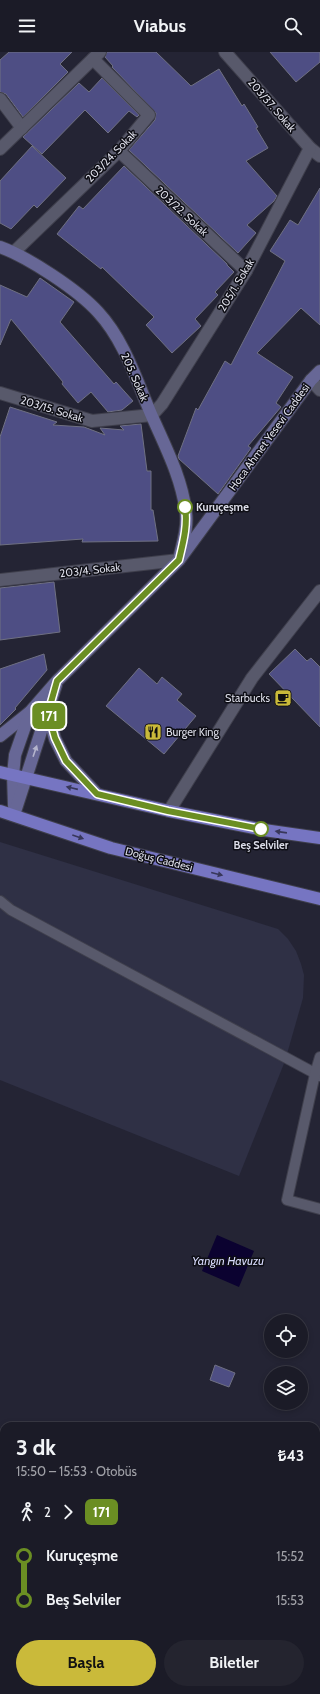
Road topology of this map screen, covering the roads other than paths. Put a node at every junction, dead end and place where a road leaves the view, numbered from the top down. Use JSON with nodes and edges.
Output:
{"nodes":[{"id":1,"x":225,"y":52,"type":"edge"},
{"id":2,"x":96,"y":55,"type":"edge"},
{"id":3,"x":0,"y":99,"type":"edge"},
{"id":4,"x":22,"y":128,"type":"junction"},
{"id":5,"x":0,"y":149,"type":"edge"},
{"id":6,"x":119,"y":151,"type":"junction"},
{"id":7,"x":315,"y":152,"type":"edge"},
{"id":8,"x":0,"y":247,"type":"edge"},
{"id":9,"x":14,"y":252,"type":"junction"},
{"id":10,"x":246,"y":271,"type":"junction"},
{"id":11,"x":320,"y":371,"type":"edge"},
{"id":12,"x":311,"y":380,"type":"junction"},
{"id":13,"x":320,"y":390,"type":"edge"},
{"id":14,"x":1,"y":397,"type":"edge"},
{"id":15,"x":152,"y":415,"type":"junction"},
{"id":16,"x":179,"y":560,"type":"junction"},
{"id":17,"x":0,"y":580,"type":"edge"},
{"id":18,"x":320,"y":591,"type":"edge"},
{"id":19,"x":57,"y":681,"type":"junction"},
{"id":20,"x":30,"y":712,"type":"junction"},
{"id":21,"x":48,"y":713,"type":"junction"},
{"id":22,"x":0,"y":736,"type":"edge"},
{"id":23,"x":0,"y":772,"type":"edge"},
{"id":24,"x":13,"y":775,"type":"junction"},
{"id":25,"x":27,"y":778,"type":"junction"},
{"id":26,"x":97,"y":794,"type":"junction"},
{"id":27,"x":0,"y":811,"type":"edge"},
{"id":28,"x":168,"y":811,"type":"junction"},
{"id":29,"x":14,"y":815,"type":"junction"},
{"id":30,"x":320,"y":838,"type":"edge"},
{"id":31,"x":320,"y":899,"type":"edge"},
{"id":32,"x":0,"y":901,"type":"edge"},
{"id":33,"x":320,"y":1057,"type":"edge"},
{"id":34,"x":317,"y":1075,"type":"edge"},
{"id":35,"x":320,"y":1209,"type":"edge"}],
"edges":[{"from":1,"to":7,"type":"street","name":"203/37. Sokak"},
{"from":2,"to":4,"type":"street"},
{"from":2,"to":6,"type":"street","name":"203/24. Sokak"},
{"from":3,"to":4,"type":"street"},
{"from":4,"to":5,"type":"street"},
{"from":6,"to":9,"type":"street","name":"203/24. Sokak"},
{"from":6,"to":10,"type":"street","name":"203/22. Sokak"},
{"from":7,"to":10,"type":"street","name":"205/1. Sokak"},
{"from":8,"to":9,"type":"main road","name":"205. Sokak"},
{"from":9,"to":15,"type":"main road","name":"205. Sokak"},
{"from":10,"to":15,"type":"street","name":"205/1. Sokak"},
{"from":11,"to":12,"type":"main road","name":"Hoca Ahmet Yesevi Caddesi"},
{"from":12,"to":13,"type":"street"},
{"from":12,"to":16,"type":"main road","name":"Hoca Ahmet Yesevi Caddesi"},
{"from":14,"to":15,"type":"street","name":"203/15. Sokak"},
{"from":15,"to":16,"type":"main road","name":"205. Sokak"},
{"from":16,"to":17,"type":"street","name":"203/4. Sokak"},
{"from":16,"to":19,"type":"main road","name":"Hoca Ahmet Yesevi Caddesi"},
{"from":18,"to":28,"type":"street"},
{"from":19,"to":20,"type":"main road","name":"Hoca Ahmet Yesevi Caddesi"},
{"from":19,"to":21,"type":"main road"},
{"from":20,"to":22,"type":"main road"},
{"from":20,"to":24,"type":"main road"},
{"from":25,"to":21,"type":"main road","one_way":true},
{"from":21,"to":26,"type":"main road"},
{"from":23,"to":24,"type":"main road"},
{"from":24,"to":25,"type":"main road"},
{"from":24,"to":29,"type":"main road"},
{"from":26,"to":25,"type":"main road","one_way":true},
{"from":25,"to":29,"type":"main road"},
{"from":26,"to":28,"type":"main road"},
{"from":27,"to":29,"type":"main road","name":"Doğuş Caddesi"},
{"from":30,"to":28,"type":"main road","one_way":true},
{"from":29,"to":31,"type":"main road","name":"Doğuş Caddesi","one_way":true},
{"from":32,"to":34,"type":"lane"},
{"from":33,"to":34,"type":"lane"},
{"from":34,"to":35,"type":"lane"}]}
